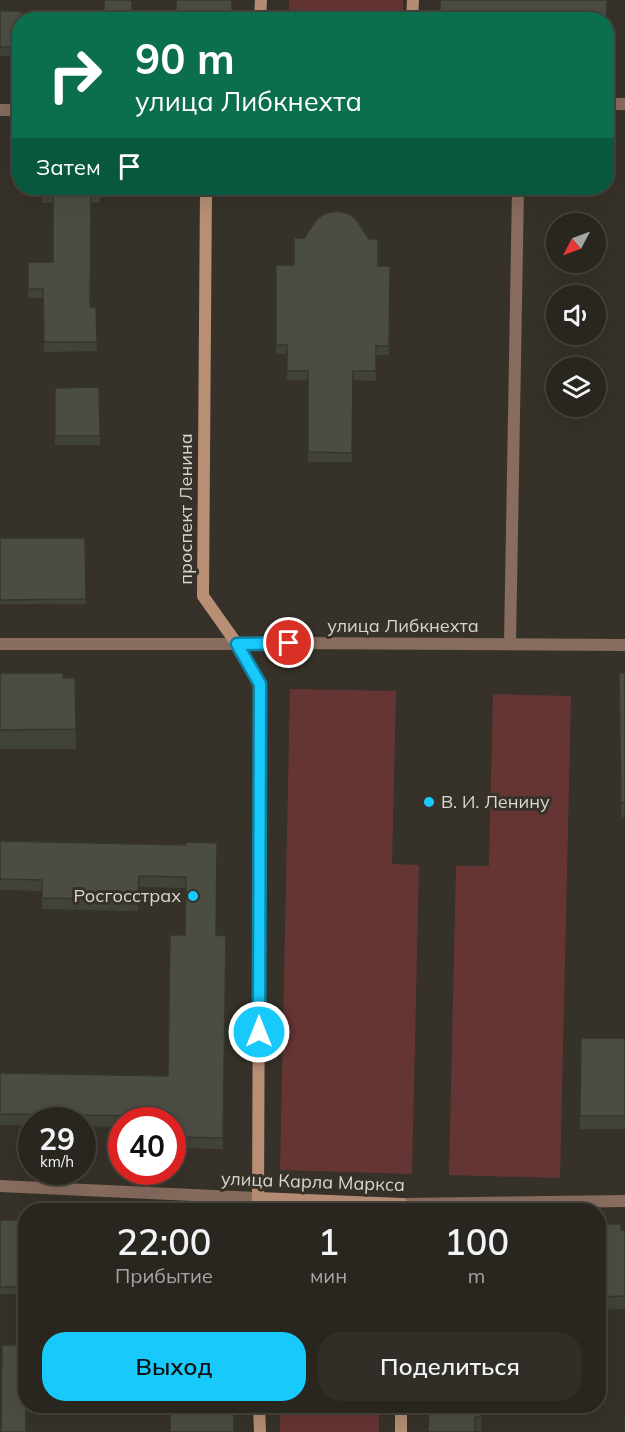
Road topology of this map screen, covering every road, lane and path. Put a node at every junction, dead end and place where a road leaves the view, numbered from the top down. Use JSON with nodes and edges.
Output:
{"nodes":[{"id":1,"x":206,"y":195,"type":"edge"},
{"id":2,"x":518,"y":195,"type":"edge"},
{"id":3,"x":0,"y":644,"type":"edge"},
{"id":4,"x":237,"y":644,"type":"junction"},
{"id":5,"x":510,"y":644,"type":"junction"},
{"id":6,"x":625,"y":645,"type":"edge"},
{"id":7,"x":0,"y":1186,"type":"edge"},
{"id":8,"x":625,"y":1201,"type":"edge"},
{"id":9,"x":244,"y":1203,"type":"edge"},
{"id":10,"x":258,"y":1203,"type":"edge"},
{"id":11,"x":551,"y":1203,"type":"edge"},
{"id":12,"x":260,"y":1413,"type":"edge"},
{"id":13,"x":401,"y":1413,"type":"edge"},
{"id":14,"x":260,"y":1432,"type":"edge"},
{"id":15,"x":401,"y":1432,"type":"edge"}],
"edges":[{"from":1,"to":4,"type":"street","name":"проспект Ленина"},
{"from":2,"to":5,"type":"street"},
{"from":3,"to":4,"type":"street","name":"улица Либкнехта"},
{"from":4,"to":5,"type":"street","name":"улица Либкнехта"},
{"from":4,"to":10,"type":"street","name":"проспект Ленина"},
{"from":5,"to":6,"type":"street","name":"улица Либкнехта"},
{"from":7,"to":9,"type":"street","name":"улица Карла Маркса"},
{"from":8,"to":11,"type":"street","name":"улица Карла Маркса"},
{"from":12,"to":14,"type":"street"},
{"from":13,"to":15,"type":"street"}]}
